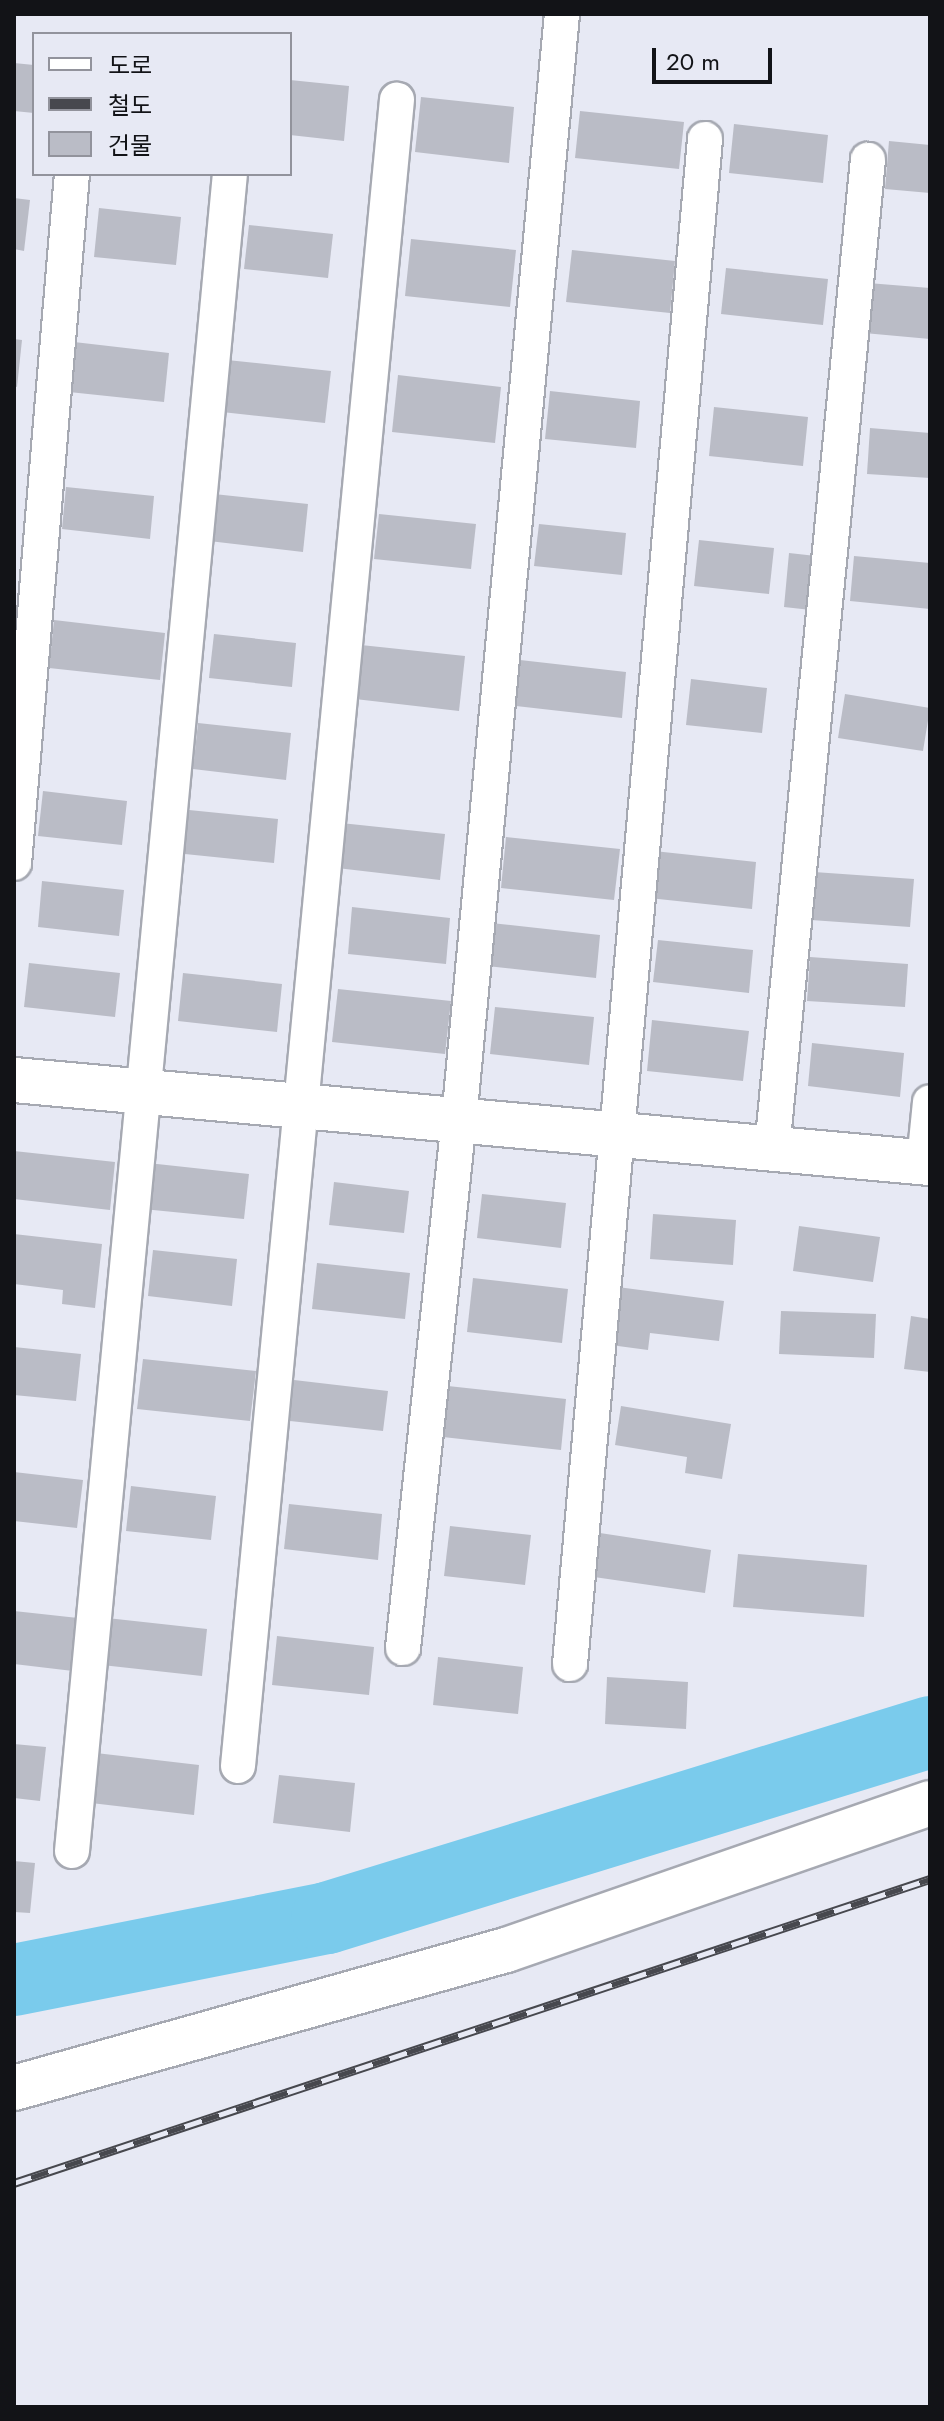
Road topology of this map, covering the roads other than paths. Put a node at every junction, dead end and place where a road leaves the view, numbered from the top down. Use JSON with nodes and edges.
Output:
{"nodes":[{"id":1,"x":562,"y":14,"type":"edge"},
{"id":2,"x":397,"y":100,"type":"dead end"},
{"id":3,"x":705,"y":139,"type":"dead end"},
{"id":4,"x":868,"y":160,"type":"dead end"},
{"id":5,"x":72,"y":176,"type":"edge"},
{"id":6,"x":230,"y":176,"type":"edge"},
{"id":7,"x":14,"y":863,"type":"edge"},
{"id":8,"x":14,"y":1080,"type":"edge"},
{"id":9,"x":145,"y":1091,"type":"junction"},
{"id":10,"x":930,"y":1102,"type":"edge"},
{"id":11,"x":297,"y":1105,"type":"junction"},
{"id":12,"x":459,"y":1120,"type":"junction"},
{"id":13,"x":615,"y":1134,"type":"junction"},
{"id":14,"x":772,"y":1149,"type":"junction"},
{"id":15,"x":927,"y":1162,"type":"edge"},
{"id":16,"x":403,"y":1648,"type":"dead end"},
{"id":17,"x":570,"y":1664,"type":"dead end"},
{"id":18,"x":238,"y":1766,"type":"dead end"},
{"id":19,"x":930,"y":1803,"type":"edge"},
{"id":20,"x":72,"y":1851,"type":"dead end"},
{"id":21,"x":14,"y":2088,"type":"edge"}],
"edges":[{"from":1,"to":12,"type":"street"},
{"from":2,"to":11,"type":"street"},
{"from":3,"to":13,"type":"street"},
{"from":4,"to":14,"type":"street"},
{"from":5,"to":7,"type":"street"},
{"from":6,"to":9,"type":"street"},
{"from":8,"to":9,"type":"street"},
{"from":9,"to":11,"type":"street"},
{"from":9,"to":20,"type":"street"},
{"from":10,"to":15,"type":"street"},
{"from":11,"to":12,"type":"street"},
{"from":11,"to":18,"type":"street"},
{"from":12,"to":13,"type":"street"},
{"from":12,"to":16,"type":"street"},
{"from":13,"to":14,"type":"street"},
{"from":13,"to":17,"type":"street"},
{"from":14,"to":15,"type":"street"},
{"from":19,"to":21,"type":"street"}]}
